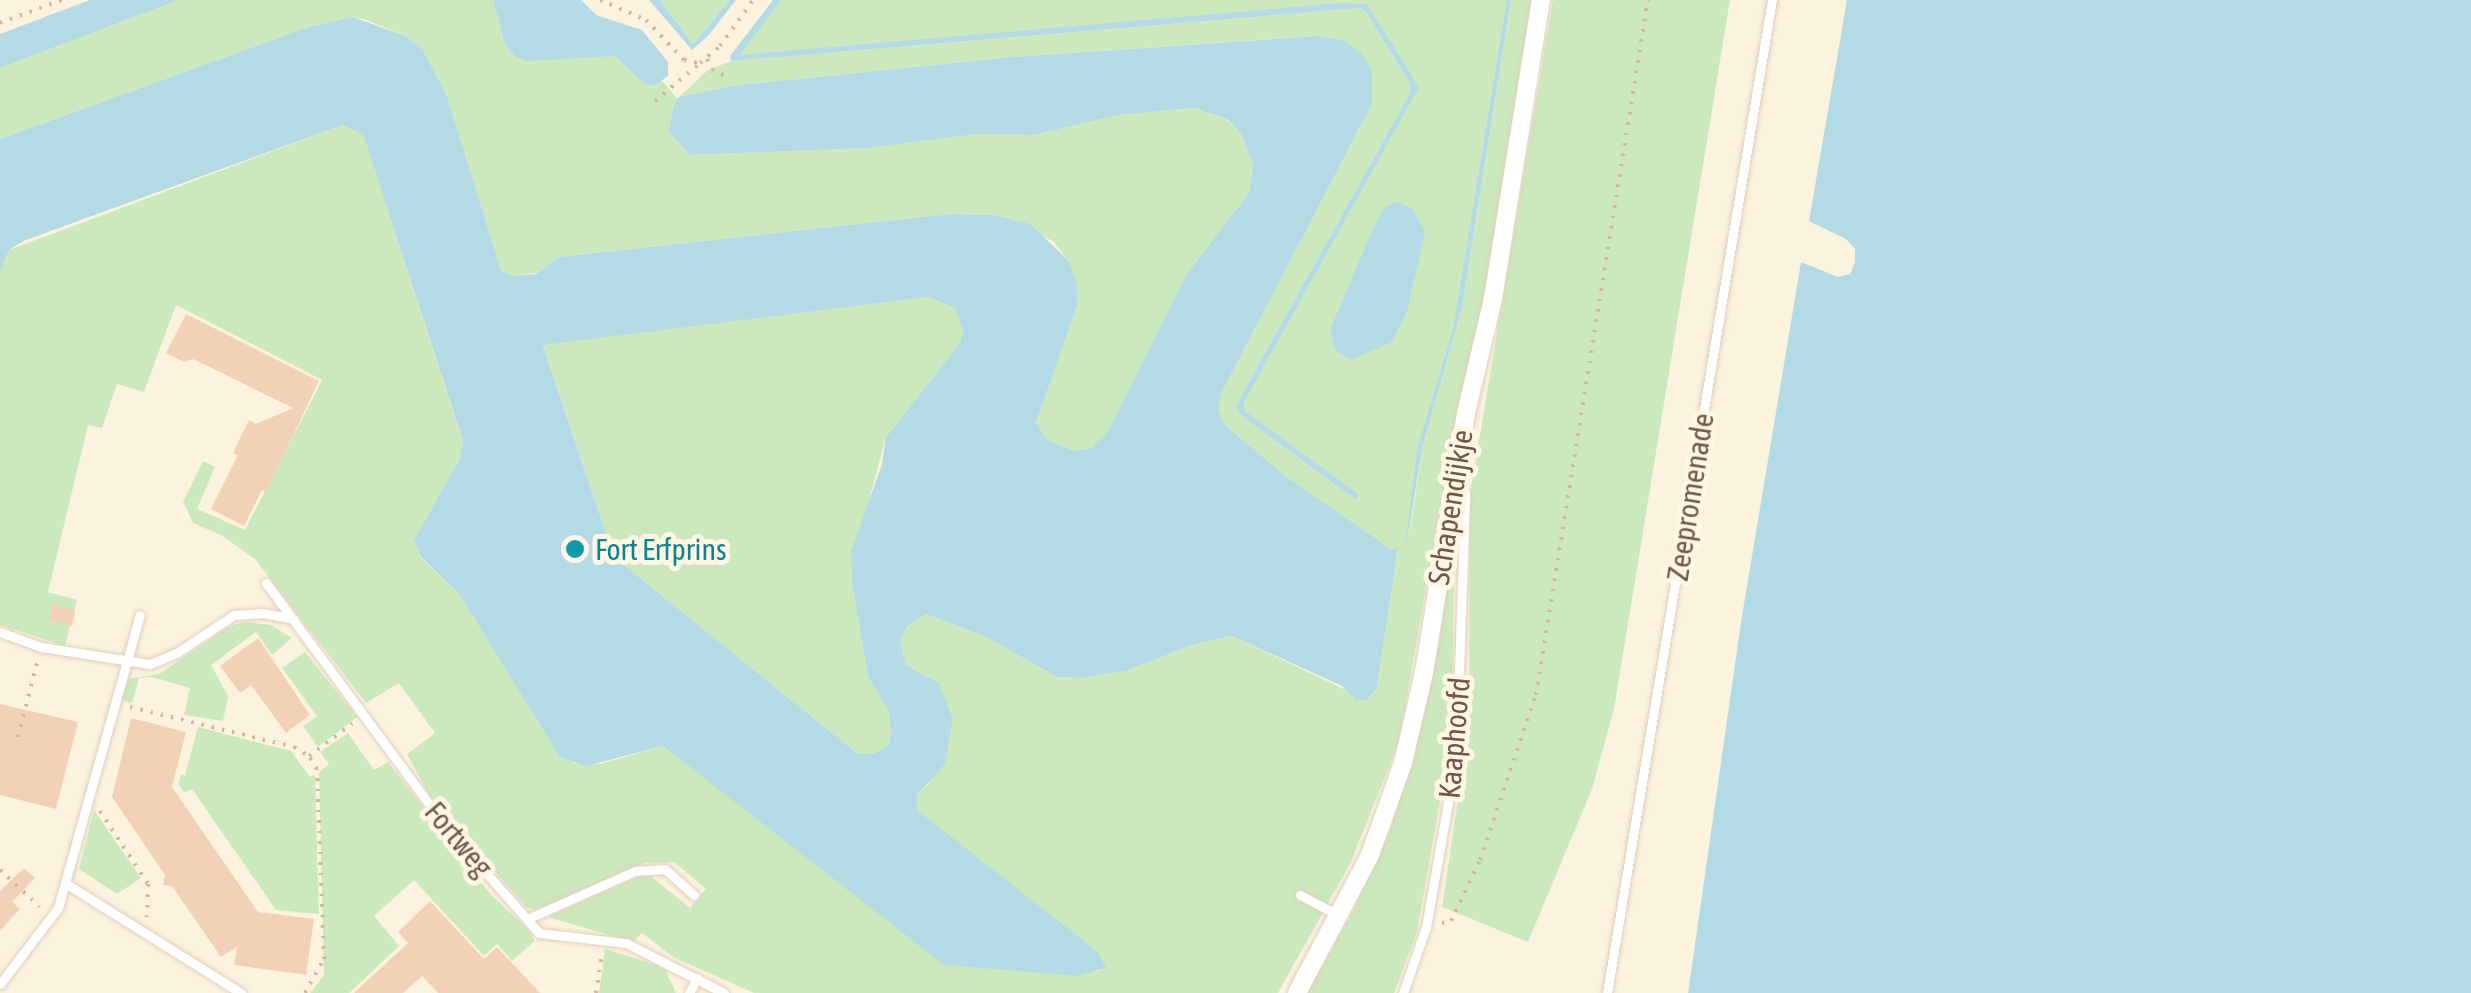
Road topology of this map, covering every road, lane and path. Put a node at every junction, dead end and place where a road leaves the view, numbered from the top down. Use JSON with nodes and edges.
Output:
{"nodes":[{"id":1,"x":62,"y":0,"type":"edge"},
{"id":2,"x":600,"y":0,"type":"edge"},
{"id":3,"x":753,"y":0,"type":"edge"},
{"id":4,"x":1542,"y":0,"type":"edge"},
{"id":5,"x":1648,"y":0,"type":"edge"},
{"id":6,"x":1772,"y":0,"type":"edge"},
{"id":7,"x":0,"y":23,"type":"edge"},
{"id":8,"x":707,"y":59,"type":"junction"},
{"id":9,"x":700,"y":63,"type":"junction"},
{"id":10,"x":725,"y":76,"type":"dead end"},
{"id":11,"x":655,"y":100,"type":"dead end"},
{"id":12,"x":1452,"y":486,"type":"junction"},
{"id":13,"x":266,"y":583,"type":"dead end"},
{"id":14,"x":140,"y":616,"type":"dead end"},
{"id":15,"x":293,"y":619,"type":"junction"},
{"id":16,"x":0,"y":632,"type":"edge"},
{"id":17,"x":41,"y":647,"type":"junction"},
{"id":18,"x":127,"y":664,"type":"junction"},
{"id":19,"x":116,"y":703,"type":"junction"},
{"id":20,"x":364,"y":716,"type":"junction"},
{"id":21,"x":18,"y":737,"type":"dead end"},
{"id":22,"x":308,"y":756,"type":"junction"},
{"id":23,"x":90,"y":796,"type":"junction"},
{"id":24,"x":0,"y":870,"type":"edge"},
{"id":25,"x":65,"y":883,"type":"junction"},
{"id":26,"x":694,"y":895,"type":"dead end"},
{"id":27,"x":1300,"y":895,"type":"dead end"},
{"id":28,"x":51,"y":916,"type":"junction"},
{"id":29,"x":1341,"y":916,"type":"junction"},
{"id":30,"x":526,"y":919,"type":"junction"},
{"id":31,"x":1426,"y":927,"type":"junction"},
{"id":32,"x":146,"y":932,"type":"junction"},
{"id":33,"x":603,"y":940,"type":"junction"},
{"id":34,"x":697,"y":978,"type":"junction"},
{"id":35,"x":0,"y":984,"type":"edge"},
{"id":36,"x":720,"y":991,"type":"edge"},
{"id":37,"x":241,"y":993,"type":"edge"},
{"id":38,"x":305,"y":993,"type":"edge"},
{"id":39,"x":596,"y":993,"type":"edge"},
{"id":40,"x":689,"y":993,"type":"edge"},
{"id":41,"x":1297,"y":993,"type":"edge"},
{"id":42,"x":1403,"y":993,"type":"edge"},
{"id":43,"x":1607,"y":993,"type":"edge"}],
"edges":[{"from":1,"to":7,"type":"path"},
{"from":2,"to":9,"type":"path"},
{"from":3,"to":8,"type":"path"},
{"from":4,"to":12,"type":"street","name":"Schapendijkje"},
{"from":5,"to":31,"type":"path"},
{"from":6,"to":43,"type":"lane","name":"Zeepromenade"},
{"from":8,"to":9,"type":"path"},
{"from":8,"to":10,"type":"path"},
{"from":9,"to":11,"type":"path"},
{"from":12,"to":29,"type":"street","name":"Schapendijkje"},
{"from":12,"to":31,"type":"lane","name":"Kaaphoofd"},
{"from":13,"to":15,"type":"lane","name":"Fortweg"},
{"from":14,"to":18,"type":"lane"},
{"from":15,"to":18,"type":"lane"},
{"from":15,"to":20,"type":"lane","name":"Fortweg"},
{"from":16,"to":17,"type":"lane"},
{"from":17,"to":18,"type":"lane"},
{"from":17,"to":21,"type":"path"},
{"from":18,"to":19,"type":"lane"},
{"from":19,"to":22,"type":"path"},
{"from":19,"to":23,"type":"lane"},
{"from":20,"to":22,"type":"path"},
{"from":20,"to":30,"type":"lane","name":"Fortweg"},
{"from":22,"to":38,"type":"path"},
{"from":23,"to":25,"type":"lane"},
{"from":23,"to":32,"type":"path"},
{"from":24,"to":28,"type":"path"},
{"from":25,"to":28,"type":"lane"},
{"from":25,"to":32,"type":"lane"},
{"from":26,"to":30,"type":"lane"},
{"from":27,"to":29,"type":"lane"},
{"from":28,"to":35,"type":"lane"},
{"from":29,"to":41,"type":"street","name":"Schapendijkje"},
{"from":30,"to":33,"type":"lane","name":"Fortweg"},
{"from":31,"to":42,"type":"lane","name":"Kaaphoofd"},
{"from":32,"to":37,"type":"lane"},
{"from":33,"to":34,"type":"lane","name":"Fortweg"},
{"from":33,"to":39,"type":"path"},
{"from":34,"to":36,"type":"lane","name":"Fortweg"},
{"from":34,"to":40,"type":"lane"}]}
